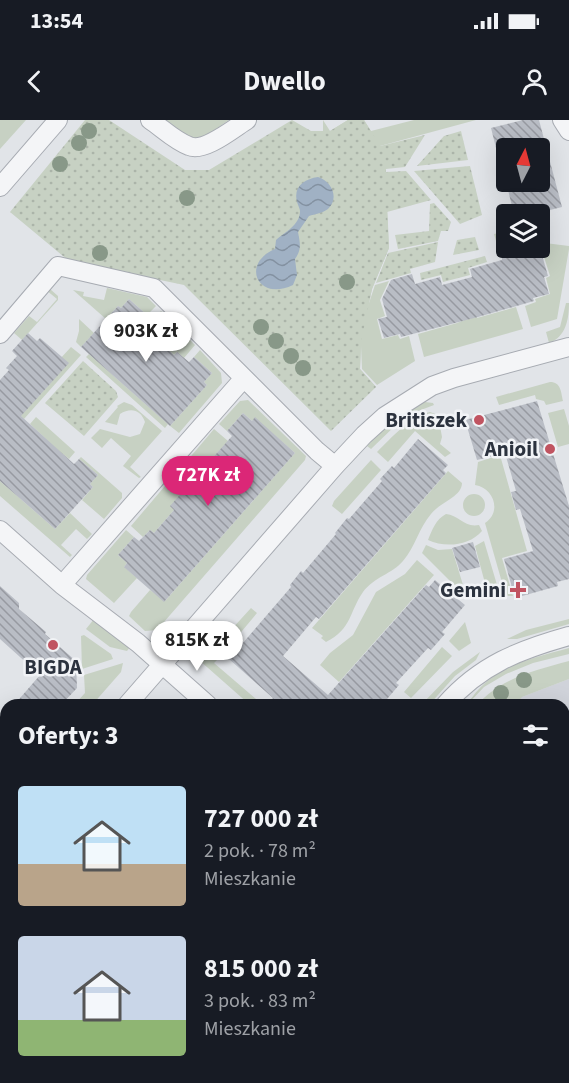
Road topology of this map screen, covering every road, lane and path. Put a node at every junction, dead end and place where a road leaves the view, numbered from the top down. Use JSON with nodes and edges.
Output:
{"nodes":[{"id":1,"x":58,"y":120,"type":"edge"},
{"id":2,"x":150,"y":120,"type":"edge"},
{"id":3,"x":247,"y":120,"type":"edge"},
{"id":4,"x":562,"y":120,"type":"edge"},
{"id":5,"x":569,"y":131,"type":"edge"},
{"id":6,"x":0,"y":187,"type":"edge"},
{"id":7,"x":0,"y":334,"type":"edge"},
{"id":8,"x":569,"y":347,"type":"edge"},
{"id":9,"x":244,"y":378,"type":"junction"},
{"id":10,"x":335,"y":466,"type":"junction"},
{"id":11,"x":0,"y":530,"type":"edge"},
{"id":12,"x":62,"y":585,"type":"junction"},
{"id":13,"x":569,"y":636,"type":"edge"},
{"id":14,"x":163,"y":664,"type":"junction"},
{"id":15,"x":132,"y":699,"type":"edge"},
{"id":16,"x":201,"y":699,"type":"edge"},
{"id":17,"x":451,"y":699,"type":"edge"}],
"edges":[{"from":1,"to":6,"type":"street"},
{"from":2,"to":3,"type":"street"},
{"from":4,"to":5,"type":"street"},
{"from":7,"to":9,"type":"street"},
{"from":8,"to":10,"type":"street"},
{"from":9,"to":10,"type":"street"},
{"from":9,"to":12,"type":"street"},
{"from":10,"to":14,"type":"street"},
{"from":11,"to":12,"type":"street"},
{"from":12,"to":14,"type":"street"},
{"from":13,"to":17,"type":"street"},
{"from":14,"to":15,"type":"street"},
{"from":14,"to":16,"type":"street"}]}
